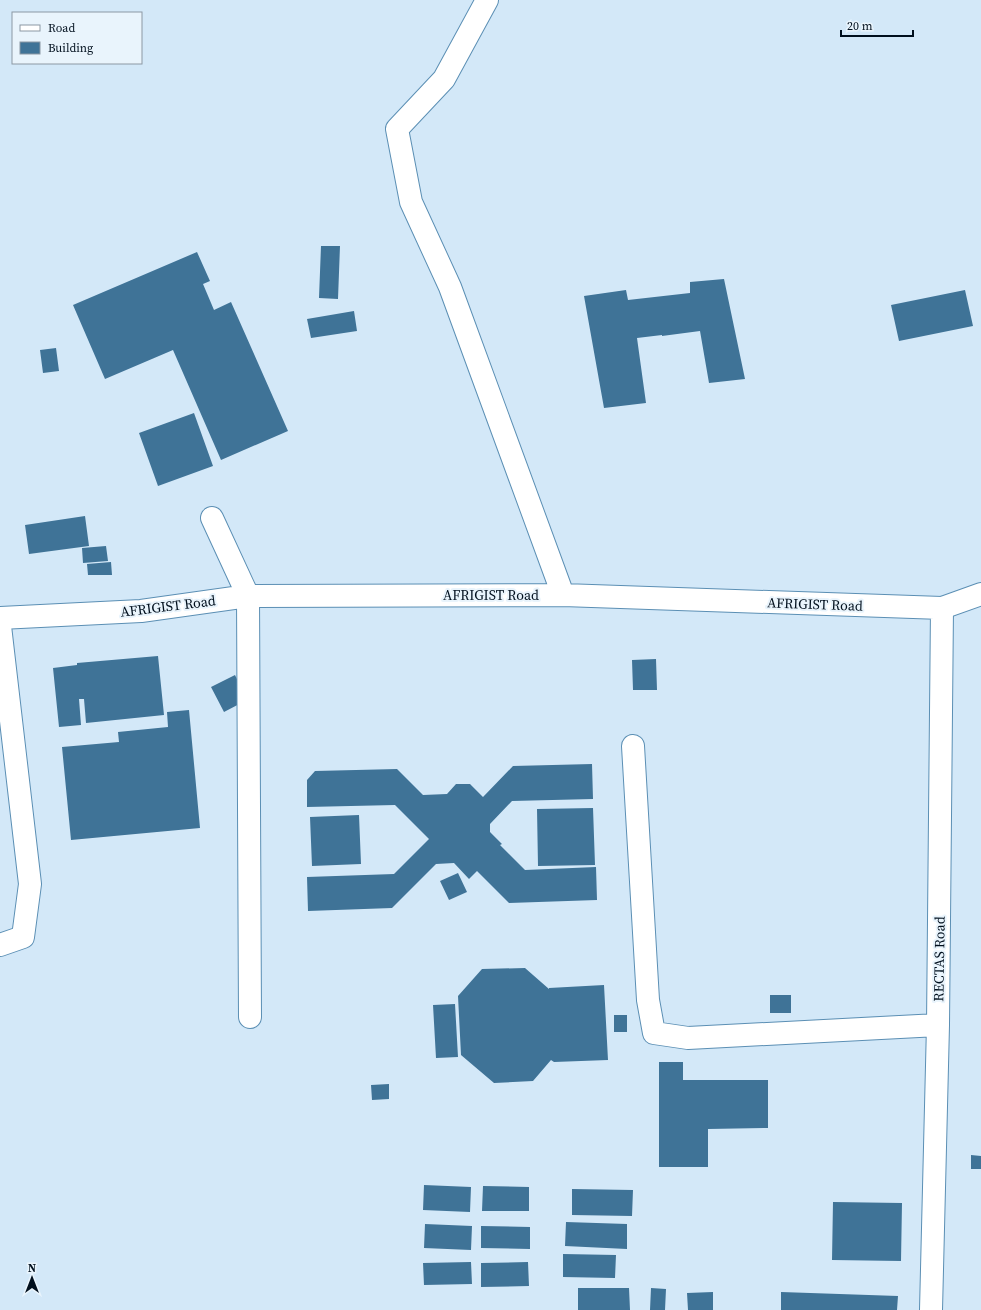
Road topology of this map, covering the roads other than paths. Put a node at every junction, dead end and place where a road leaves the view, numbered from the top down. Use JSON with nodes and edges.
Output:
{"nodes":[{"id":1,"x":487,"y":0,"type":"edge"},
{"id":2,"x":212,"y":518,"type":"dead end"},
{"id":3,"x":981,"y":594,"type":"edge"},
{"id":4,"x":563,"y":595,"type":"junction"},
{"id":5,"x":248,"y":596,"type":"junction"},
{"id":6,"x":942,"y":608,"type":"junction"},
{"id":7,"x":0,"y":618,"type":"edge"},
{"id":8,"x":0,"y":626,"type":"edge"},
{"id":9,"x":633,"y":746,"type":"dead end"},
{"id":10,"x":0,"y":945,"type":"edge"},
{"id":11,"x":250,"y":1017,"type":"dead end"},
{"id":12,"x":938,"y":1025,"type":"junction"},
{"id":13,"x":931,"y":1310,"type":"edge"}],
"edges":[{"from":1,"to":4,"type":"street"},
{"from":2,"to":5,"type":"street"},
{"from":3,"to":6,"type":"street","name":"AFRIGIST Road"},
{"from":4,"to":5,"type":"street","name":"AFRIGIST Road"},
{"from":4,"to":6,"type":"street","name":"AFRIGIST Road"},
{"from":5,"to":7,"type":"street","name":"AFRIGIST Road"},
{"from":5,"to":11,"type":"street"},
{"from":6,"to":12,"type":"street","name":"RECTAS Road"},
{"from":8,"to":10,"type":"street"},
{"from":9,"to":12,"type":"street"},
{"from":12,"to":13,"type":"street","name":"RECTAS Road"}]}
